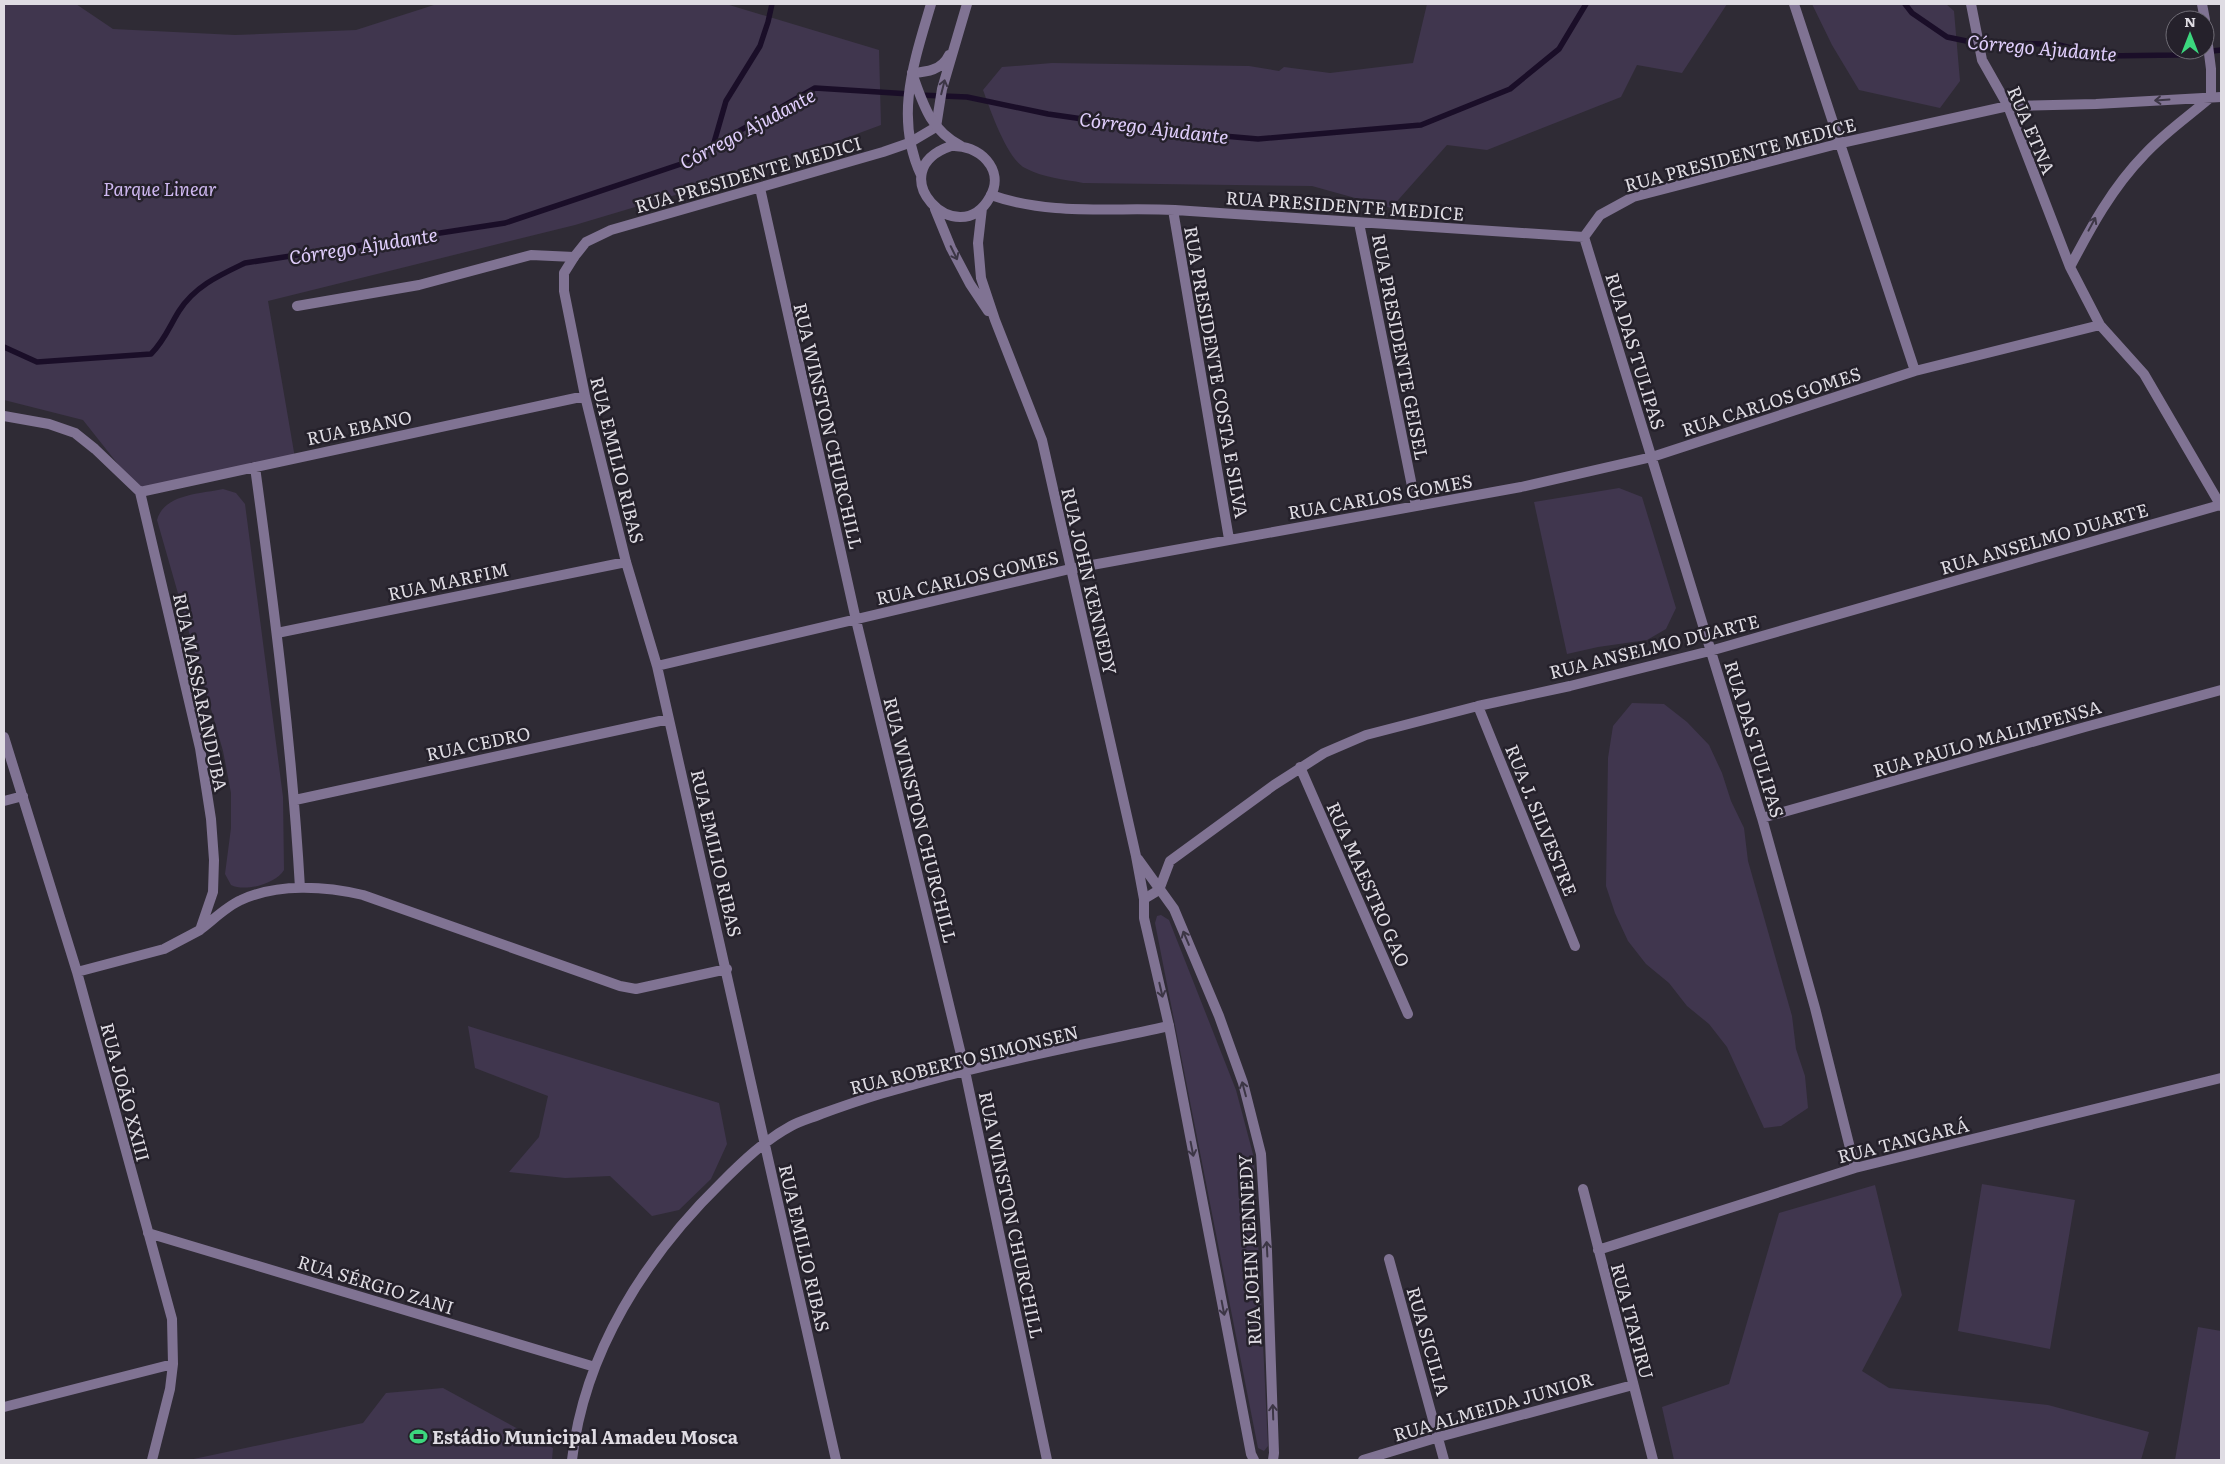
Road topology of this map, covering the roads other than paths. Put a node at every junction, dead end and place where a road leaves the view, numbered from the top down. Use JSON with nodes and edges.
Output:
{"nodes":[{"id":1,"x":931,"y":4,"type":"edge"},
{"id":2,"x":967,"y":4,"type":"edge"},
{"id":3,"x":1794,"y":4,"type":"edge"},
{"id":4,"x":1971,"y":4,"type":"edge"},
{"id":5,"x":953,"y":47,"type":"junction"},
{"id":6,"x":2210,"y":60,"type":"edge"},
{"id":7,"x":912,"y":80,"type":"junction"},
{"id":8,"x":2216,"y":97,"type":"edge"},
{"id":9,"x":2008,"y":106,"type":"junction"},
{"id":10,"x":936,"y":127,"type":"junction"},
{"id":11,"x":909,"y":143,"type":"junction"},
{"id":12,"x":1841,"y":143,"type":"junction"},
{"id":13,"x":961,"y":146,"type":"junction"},
{"id":14,"x":921,"y":175,"type":"junction"},
{"id":15,"x":760,"y":188,"type":"junction"},
{"id":16,"x":991,"y":195,"type":"junction"},
{"id":17,"x":934,"y":208,"type":"junction"},
{"id":18,"x":982,"y":208,"type":"junction"},
{"id":19,"x":1173,"y":210,"type":"junction"},
{"id":20,"x":1359,"y":223,"type":"junction"},
{"id":21,"x":1584,"y":237,"type":"junction"},
{"id":22,"x":574,"y":257,"type":"junction"},
{"id":23,"x":2070,"y":267,"type":"junction"},
{"id":24,"x":297,"y":306,"type":"dead end"},
{"id":25,"x":995,"y":320,"type":"junction"},
{"id":26,"x":2100,"y":325,"type":"junction"},
{"id":27,"x":1915,"y":371,"type":"junction"},
{"id":28,"x":585,"y":396,"type":"junction"},
{"id":29,"x":4,"y":416,"type":"edge"},
{"id":30,"x":1652,"y":457,"type":"junction"},
{"id":31,"x":255,"y":467,"type":"junction"},
{"id":32,"x":140,"y":492,"type":"junction"},
{"id":33,"x":1416,"y":506,"type":"junction"},
{"id":34,"x":2221,"y":506,"type":"edge"},
{"id":35,"x":1229,"y":539,"type":"junction"},
{"id":36,"x":626,"y":562,"type":"junction"},
{"id":37,"x":1070,"y":569,"type":"junction"},
{"id":38,"x":856,"y":620,"type":"junction"},
{"id":39,"x":277,"y":633,"type":"junction"},
{"id":40,"x":1710,"y":651,"type":"junction"},
{"id":41,"x":657,"y":666,"type":"junction"},
{"id":42,"x":2221,"y":690,"type":"edge"},
{"id":43,"x":1478,"y":706,"type":"junction"},
{"id":44,"x":669,"y":719,"type":"junction"},
{"id":45,"x":4,"y":737,"type":"edge"},
{"id":46,"x":1300,"y":767,"type":"junction"},
{"id":47,"x":23,"y":796,"type":"junction"},
{"id":48,"x":295,"y":800,"type":"junction"},
{"id":49,"x":4,"y":801,"type":"edge"},
{"id":50,"x":1762,"y":818,"type":"junction"},
{"id":51,"x":1136,"y":856,"type":"junction"},
{"id":52,"x":300,"y":888,"type":"junction"},
{"id":53,"x":1159,"y":890,"type":"junction"},
{"id":54,"x":1144,"y":899,"type":"junction"},
{"id":55,"x":200,"y":930,"type":"junction"},
{"id":56,"x":1575,"y":946,"type":"dead end"},
{"id":57,"x":727,"y":969,"type":"junction"},
{"id":58,"x":77,"y":972,"type":"junction"},
{"id":59,"x":1408,"y":1014,"type":"dead end"},
{"id":60,"x":1169,"y":1026,"type":"junction"},
{"id":61,"x":965,"y":1071,"type":"junction"},
{"id":62,"x":2221,"y":1078,"type":"edge"},
{"id":63,"x":765,"y":1142,"type":"junction"},
{"id":64,"x":1855,"y":1168,"type":"junction"},
{"id":65,"x":1582,"y":1189,"type":"dead end"},
{"id":66,"x":148,"y":1233,"type":"junction"},
{"id":67,"x":1598,"y":1250,"type":"junction"},
{"id":68,"x":1389,"y":1259,"type":"dead end"},
{"id":69,"x":173,"y":1364,"type":"junction"},
{"id":70,"x":595,"y":1367,"type":"junction"},
{"id":71,"x":1633,"y":1385,"type":"junction"},
{"id":72,"x":4,"y":1406,"type":"edge"},
{"id":73,"x":1439,"y":1437,"type":"junction"},
{"id":74,"x":152,"y":1460,"type":"edge"},
{"id":75,"x":572,"y":1460,"type":"edge"},
{"id":76,"x":836,"y":1460,"type":"edge"},
{"id":77,"x":1047,"y":1460,"type":"edge"},
{"id":78,"x":1254,"y":1460,"type":"edge"},
{"id":79,"x":1273,"y":1460,"type":"edge"},
{"id":80,"x":1363,"y":1460,"type":"edge"},
{"id":81,"x":1444,"y":1460,"type":"edge"},
{"id":82,"x":1653,"y":1460,"type":"edge"}],
"edges":[{"from":1,"to":7,"type":"street"},
{"from":2,"to":5,"type":"street"},
{"from":3,"to":12,"type":"street"},
{"from":4,"to":9,"type":"street","name":"RUA ETNA"},
{"from":5,"to":7,"type":"street"},
{"from":10,"to":5,"type":"street","one_way":true},
{"from":6,"to":8,"type":"street"},
{"from":7,"to":10,"type":"street"},
{"from":7,"to":11,"type":"street"},
{"from":8,"to":9,"type":"street","name":"RUA PRESIDENTE MEDICE","one_way":true},
{"from":23,"to":8,"type":"street","one_way":true},
{"from":9,"to":12,"type":"street","name":"RUA PRESIDENTE MEDICE"},
{"from":9,"to":23,"type":"street","name":"RUA ETNA"},
{"from":10,"to":11,"type":"street","name":"RUA PRESIDENTE MEDICI"},
{"from":10,"to":13,"type":"street"},
{"from":11,"to":14,"type":"street"},
{"from":11,"to":15,"type":"street","name":"RUA PRESIDENTE MEDICI"},
{"from":12,"to":21,"type":"street","name":"RUA PRESIDENTE MEDICE"},
{"from":12,"to":27,"type":"street"},
{"from":13,"to":14,"type":"street"},
{"from":13,"to":16,"type":"street"},
{"from":14,"to":17,"type":"street"},
{"from":15,"to":22,"type":"street","name":"RUA PRESIDENTE MEDICI"},
{"from":15,"to":38,"type":"street","name":"RUA WINSTON CHURCHILL"},
{"from":16,"to":18,"type":"street"},
{"from":16,"to":19,"type":"street","name":"RUA PRESIDENTE MEDICE"},
{"from":17,"to":18,"type":"street"},
{"from":17,"to":25,"type":"street","name":"RUA JOHN KENNEDY","one_way":true},
{"from":18,"to":25,"type":"street","name":"RUA JOHN KENNEDY"},
{"from":19,"to":20,"type":"street","name":"RUA PRESIDENTE MEDICE"},
{"from":19,"to":35,"type":"street","name":"RUA PRESIDENTE COSTA E SILVA"},
{"from":20,"to":21,"type":"street","name":"RUA PRESIDENTE MEDICE"},
{"from":20,"to":33,"type":"street","name":"RUA PRESIDENTE GEISEL"},
{"from":21,"to":30,"type":"street","name":"RUA DAS TULIPAS"},
{"from":22,"to":24,"type":"street"},
{"from":22,"to":28,"type":"street","name":"RUA EMILIO RIBAS"},
{"from":23,"to":26,"type":"street","name":"RUA ETNA"},
{"from":25,"to":37,"type":"street","name":"RUA JOHN KENNEDY"},
{"from":26,"to":27,"type":"street","name":"RUA CARLOS GOMES"},
{"from":26,"to":34,"type":"street","name":"RUA ETNA"},
{"from":27,"to":30,"type":"street","name":"RUA CARLOS GOMES"},
{"from":28,"to":31,"type":"street","name":"RUA EBANO"},
{"from":28,"to":36,"type":"street","name":"RUA EMILIO RIBAS"},
{"from":29,"to":32,"type":"street"},
{"from":30,"to":33,"type":"street","name":"RUA CARLOS GOMES"},
{"from":30,"to":40,"type":"street","name":"RUA DAS TULIPAS"},
{"from":31,"to":32,"type":"street","name":"RUA EBANO"},
{"from":31,"to":39,"type":"street"},
{"from":32,"to":55,"type":"street","name":"RUA MASSARANDUBA"},
{"from":33,"to":35,"type":"street","name":"RUA CARLOS GOMES"},
{"from":34,"to":40,"type":"street","name":"RUA ANSELMO DUARTE"},
{"from":35,"to":37,"type":"street","name":"RUA CARLOS GOMES"},
{"from":36,"to":39,"type":"street","name":"RUA MARFIM"},
{"from":36,"to":41,"type":"street","name":"RUA EMILIO RIBAS"},
{"from":37,"to":38,"type":"street","name":"RUA CARLOS GOMES"},
{"from":37,"to":51,"type":"street","name":"RUA JOHN KENNEDY"},
{"from":38,"to":41,"type":"street","name":"RUA CARLOS GOMES"},
{"from":38,"to":61,"type":"street","name":"RUA WINSTON CHURCHILL"},
{"from":39,"to":48,"type":"street"},
{"from":40,"to":43,"type":"street","name":"RUA ANSELMO DUARTE"},
{"from":40,"to":50,"type":"street","name":"RUA DAS TULIPAS"},
{"from":41,"to":44,"type":"street","name":"RUA EMILIO RIBAS"},
{"from":42,"to":50,"type":"street","name":"RUA PAULO MALIMPENSA"},
{"from":43,"to":46,"type":"street","name":"RUA ANSELMO DUARTE"},
{"from":43,"to":56,"type":"street","name":"RUA J. SILVESTRE"},
{"from":44,"to":48,"type":"street","name":"RUA CEDRO"},
{"from":44,"to":57,"type":"street","name":"RUA EMILIO RIBAS"},
{"from":45,"to":47,"type":"street","name":"RUA JOÃO XXIII"},
{"from":46,"to":53,"type":"street","name":"RUA ANSELMO DUARTE"},
{"from":46,"to":59,"type":"street","name":"RUA MAESTRO GAO"},
{"from":47,"to":49,"type":"street"},
{"from":47,"to":58,"type":"street","name":"RUA JOÃO XXIII"},
{"from":48,"to":52,"type":"street"},
{"from":50,"to":64,"type":"street","name":"RUA DAS TULIPAS"},
{"from":51,"to":53,"type":"street","name":"RUA JOHN KENNEDY"},
{"from":51,"to":54,"type":"street","name":"RUA JOHN KENNEDY"},
{"from":52,"to":55,"type":"street"},
{"from":52,"to":57,"type":"street"},
{"from":53,"to":54,"type":"street"},
{"from":79,"to":53,"type":"street","name":"RUA JOHN KENNEDY","one_way":true},
{"from":54,"to":60,"type":"street","name":"RUA JOHN KENNEDY","one_way":true},
{"from":55,"to":58,"type":"street"},
{"from":57,"to":63,"type":"street","name":"RUA EMILIO RIBAS"},
{"from":58,"to":66,"type":"street","name":"RUA JOÃO XXIII"},
{"from":60,"to":61,"type":"street","name":"RUA ROBERTO SIMONSEN"},
{"from":60,"to":78,"type":"street","name":"RUA JOHN KENNEDY","one_way":true},
{"from":61,"to":63,"type":"street","name":"RUA ROBERTO SIMONSEN"},
{"from":61,"to":77,"type":"street","name":"RUA WINSTON CHURCHILL"},
{"from":62,"to":64,"type":"street","name":"RUA TANGARÁ"},
{"from":63,"to":70,"type":"street","name":"RUA ROBERTO SIMONSEN"},
{"from":63,"to":76,"type":"street","name":"RUA EMILIO RIBAS"},
{"from":64,"to":67,"type":"street","name":"RUA TANGARÁ"},
{"from":65,"to":67,"type":"street","name":"RUA ITAPIRU"},
{"from":66,"to":69,"type":"street","name":"RUA JOÃO XXIII"},
{"from":66,"to":70,"type":"street","name":"RUA SÉRGIO ZANI"},
{"from":67,"to":71,"type":"street","name":"RUA ITAPIRU"},
{"from":68,"to":73,"type":"street","name":"RUA SICILIA"},
{"from":69,"to":72,"type":"street"},
{"from":69,"to":74,"type":"street","name":"RUA JOÃO XXIII"},
{"from":70,"to":75,"type":"street","name":"RUA ROBERTO SIMONSEN"},
{"from":71,"to":73,"type":"street","name":"RUA ALMEIDA JUNIOR"},
{"from":71,"to":82,"type":"street","name":"RUA ITAPIRU"},
{"from":73,"to":80,"type":"street","name":"RUA ALMEIDA JUNIOR"},
{"from":73,"to":81,"type":"street","name":"RUA SICILIA"}]}
